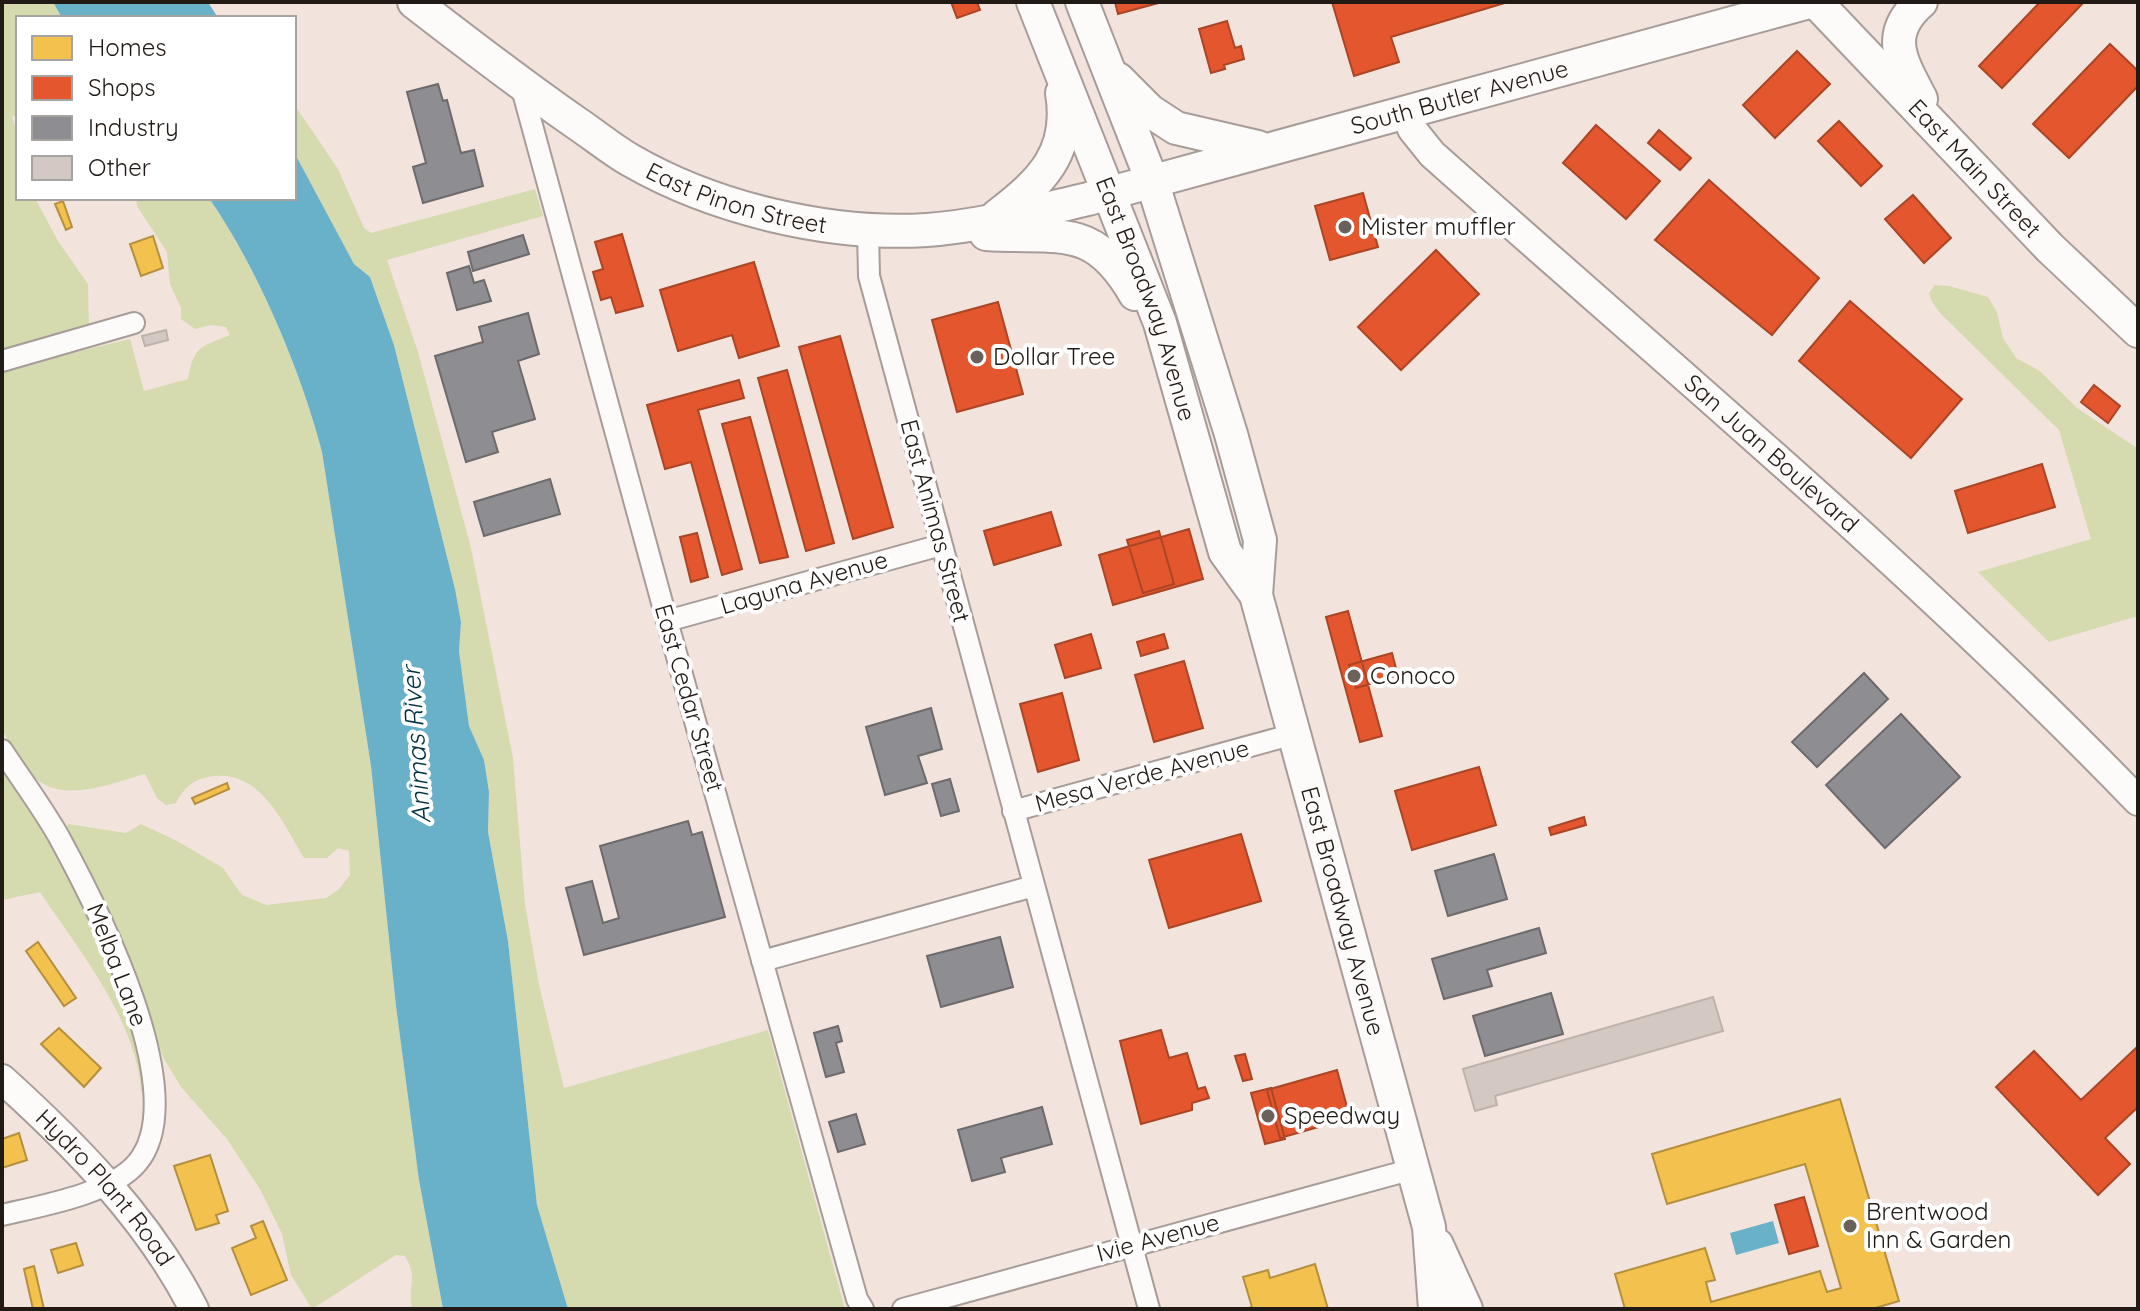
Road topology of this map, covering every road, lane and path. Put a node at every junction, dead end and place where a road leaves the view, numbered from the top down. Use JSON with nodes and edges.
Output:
{"nodes":[{"id":1,"x":414,"y":2,"type":"edge"},
{"id":2,"x":1033,"y":2,"type":"edge"},
{"id":3,"x":1082,"y":2,"type":"edge"},
{"id":4,"x":1809,"y":2,"type":"edge"},
{"id":5,"x":1816,"y":2,"type":"edge"},
{"id":6,"x":1921,"y":2,"type":"edge"},
{"id":7,"x":1053,"y":54,"type":"junction"},
{"id":8,"x":1108,"y":69,"type":"junction"},
{"id":9,"x":521,"y":85,"type":"junction"},
{"id":10,"x":1405,"y":111,"type":"junction"},
{"id":11,"x":1935,"y":127,"type":"junction"},
{"id":12,"x":1266,"y":149,"type":"junction"},
{"id":13,"x":1152,"y":181,"type":"junction"},
{"id":14,"x":1109,"y":194,"type":"junction"},
{"id":15,"x":993,"y":220,"type":"junction"},
{"id":16,"x":868,"y":230,"type":"junction"},
{"id":17,"x":927,"y":230,"type":"junction"},
{"id":18,"x":134,"y":323,"type":"dead end"},
{"id":19,"x":2138,"y":331,"type":"edge"},
{"id":20,"x":1170,"y":355,"type":"junction"},
{"id":21,"x":2,"y":361,"type":"edge"},
{"id":22,"x":941,"y":545,"type":"junction"},
{"id":23,"x":1256,"y":595,"type":"junction"},
{"id":24,"x":667,"y":621,"type":"junction"},
{"id":25,"x":1294,"y":734,"type":"junction"},
{"id":26,"x":2,"y":750,"type":"edge"},
{"id":27,"x":2138,"y":801,"type":"edge"},
{"id":28,"x":1013,"y":811,"type":"junction"},
{"id":29,"x":1034,"y":886,"type":"junction"},
{"id":30,"x":762,"y":961,"type":"junction"},
{"id":31,"x":2,"y":1079,"type":"edge"},
{"id":32,"x":1413,"y":1169,"type":"junction"},
{"id":33,"x":106,"y":1184,"type":"junction"},
{"id":34,"x":2,"y":1215,"type":"edge"},
{"id":35,"x":1132,"y":1245,"type":"junction"},
{"id":36,"x":1458,"y":1308,"type":"edge"},
{"id":37,"x":194,"y":1309,"type":"edge"},
{"id":38,"x":863,"y":1309,"type":"edge"},
{"id":39,"x":903,"y":1309,"type":"edge"},
{"id":40,"x":1149,"y":1309,"type":"edge"}],
"edges":[{"from":1,"to":9,"type":"main road","name":"East Pinon Street"},
{"from":2,"to":7,"type":"main road","name":"East Broadway Avenue"},
{"from":3,"to":8,"type":"main road","name":"East Broadway Avenue"},
{"from":4,"to":10,"type":"main road","name":"South Butler Avenue"},
{"from":5,"to":11,"type":"main road","name":"East Main Street"},
{"from":6,"to":11,"type":"main road"},
{"from":7,"to":14,"type":"main road","name":"East Broadway Avenue"},
{"from":7,"to":15,"type":"main road"},
{"from":8,"to":12,"type":"main road"},
{"from":8,"to":13,"type":"main road","name":"East Broadway Avenue"},
{"from":9,"to":16,"type":"main road","name":"East Pinon Street"},
{"from":9,"to":24,"type":"street","name":"East Cedar Street"},
{"from":10,"to":12,"type":"main road","name":"South Butler Avenue"},
{"from":10,"to":27,"type":"main road","name":"San Juan Boulevard"},
{"from":11,"to":19,"type":"main road","name":"East Main Street"},
{"from":12,"to":13,"type":"main road","name":"South Butler Avenue"},
{"from":13,"to":14,"type":"main road","name":"South Butler Avenue"},
{"from":13,"to":23,"type":"main road","name":"East Broadway Avenue"},
{"from":14,"to":15,"type":"main road","name":"East Pinon Street"},
{"from":14,"to":20,"type":"main road","name":"East Broadway Avenue"},
{"from":15,"to":17,"type":"main road","name":"East Pinon Street"},
{"from":16,"to":17,"type":"main road","name":"East Pinon Street"},
{"from":16,"to":22,"type":"street","name":"East Animas Street"},
{"from":17,"to":20,"type":"main road"},
{"from":18,"to":21,"type":"street"},
{"from":20,"to":23,"type":"main road","name":"East Broadway Avenue"},
{"from":22,"to":24,"type":"street","name":"Laguna Avenue"},
{"from":22,"to":28,"type":"street","name":"East Animas Street"},
{"from":23,"to":25,"type":"main road","name":"East Broadway Avenue"},
{"from":24,"to":30,"type":"street","name":"East Cedar Street"},
{"from":25,"to":28,"type":"street","name":"Mesa Verde Avenue"},
{"from":25,"to":32,"type":"main road","name":"East Broadway Avenue"},
{"from":26,"to":33,"type":"street","name":"Melba Lane"},
{"from":28,"to":29,"type":"street","name":"Mesa Verde Avenue"},
{"from":29,"to":30,"type":"street"},
{"from":29,"to":35,"type":"street"},
{"from":30,"to":38,"type":"street","name":"East Cedar Street"},
{"from":31,"to":33,"type":"main road","name":"Hydro Plant Road"},
{"from":32,"to":35,"type":"street","name":"Ivie Avenue"},
{"from":32,"to":36,"type":"main road","name":"East Broadway Avenue"},
{"from":33,"to":34,"type":"street","name":"Melba Lane"},
{"from":33,"to":37,"type":"main road","name":"Hydro Plant Road"},
{"from":35,"to":39,"type":"street","name":"Ivie Avenue"},
{"from":35,"to":40,"type":"street"}]}
